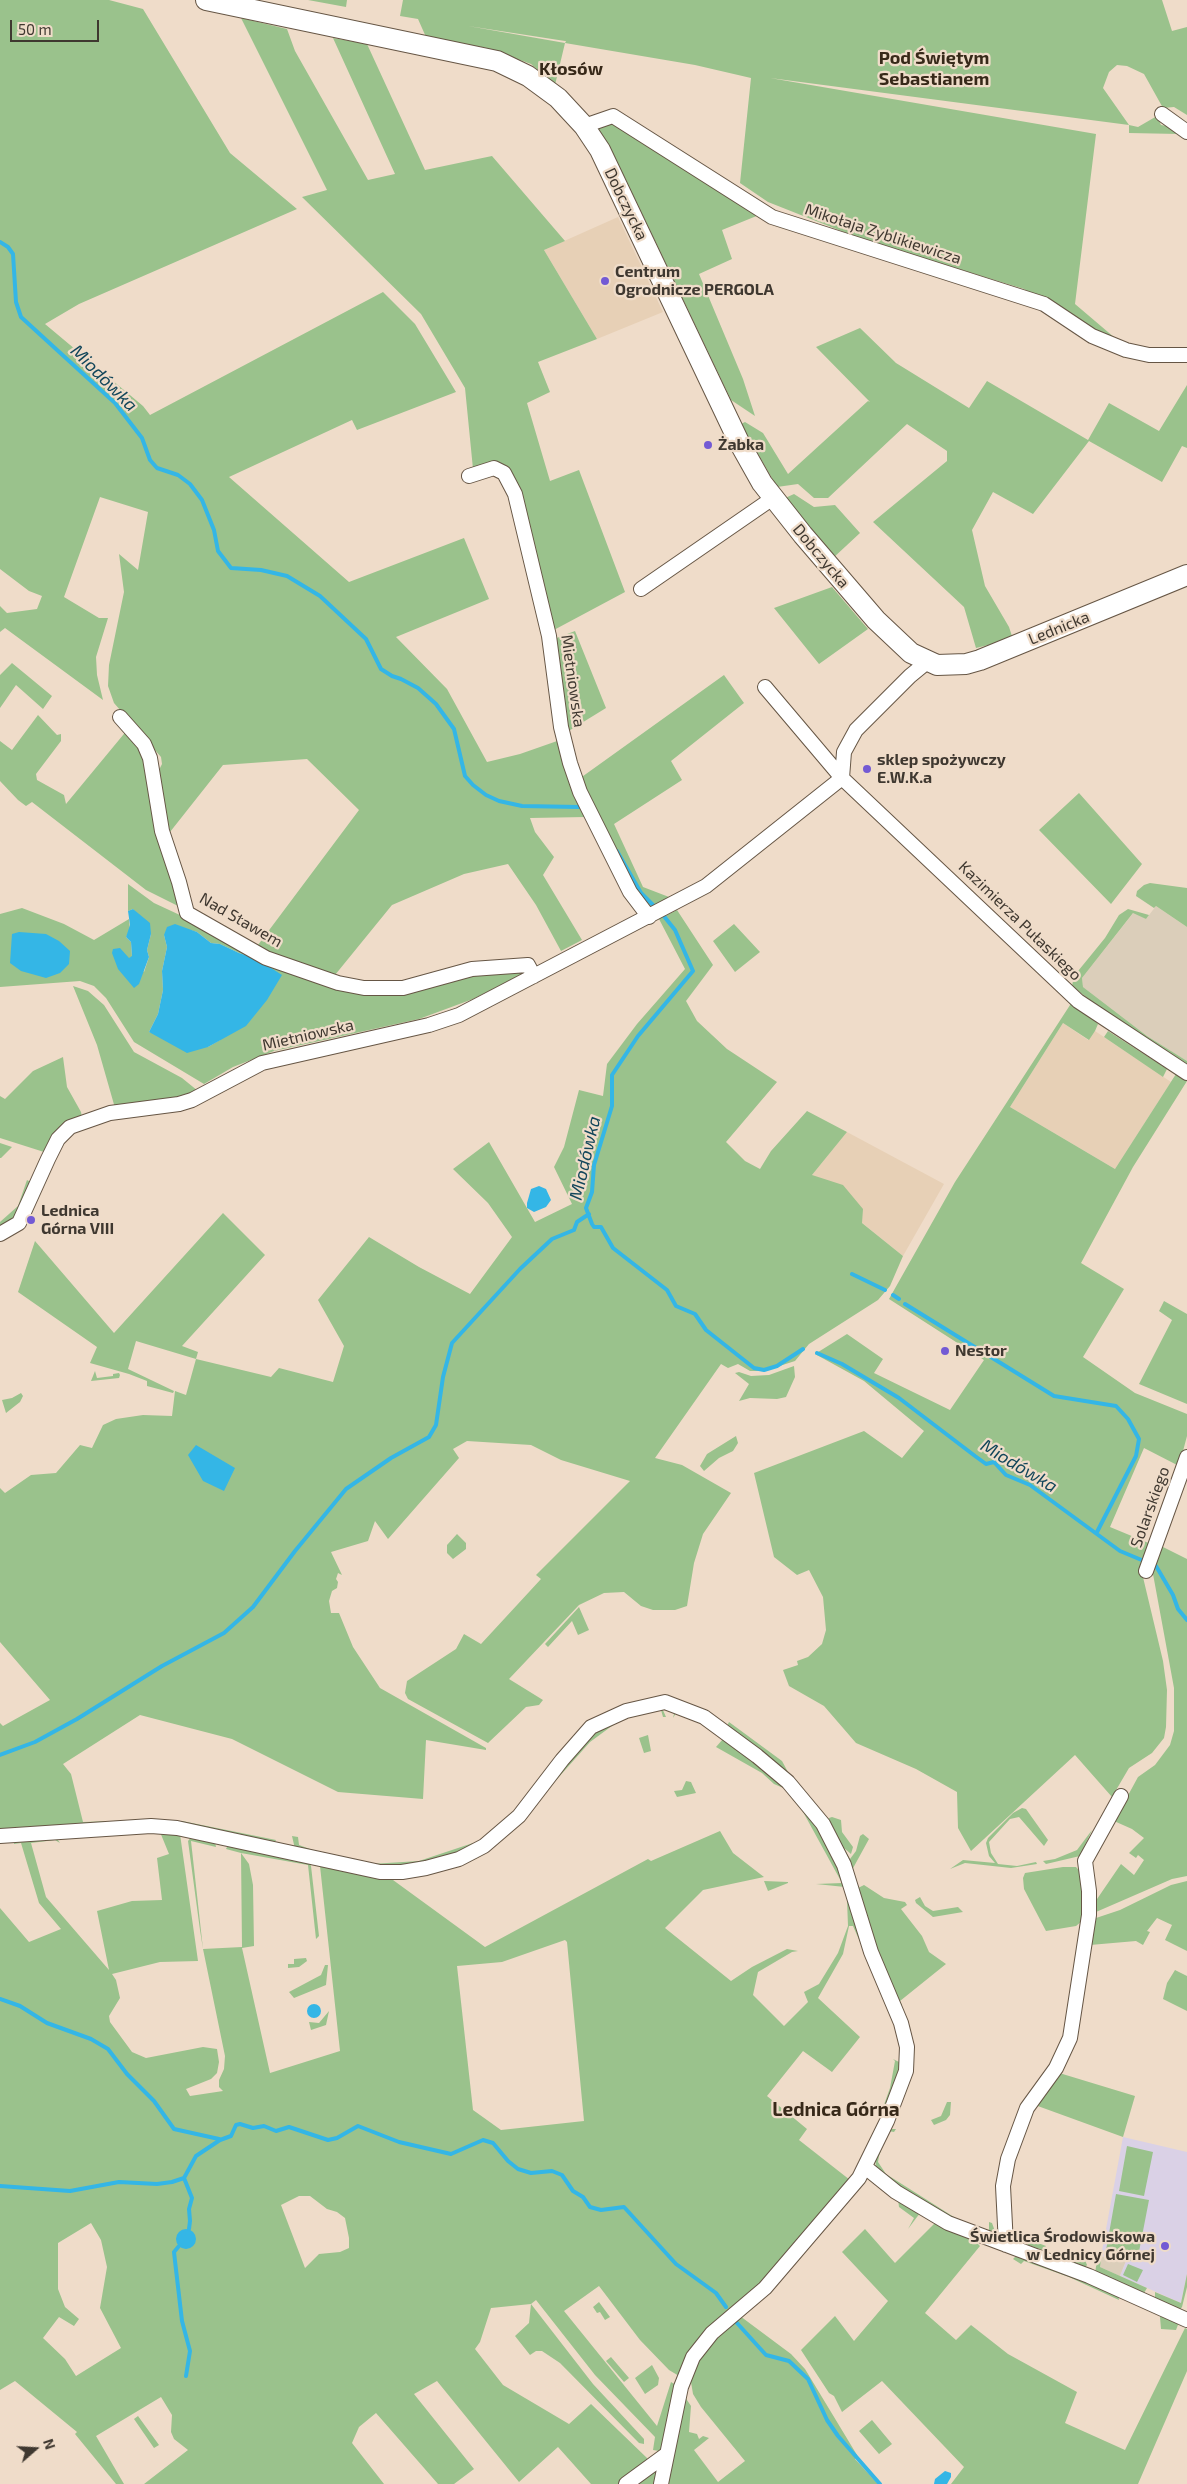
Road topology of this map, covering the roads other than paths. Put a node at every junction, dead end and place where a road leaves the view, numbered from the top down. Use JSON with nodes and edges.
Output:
{"nodes":[{"id":1,"x":206,"y":0,"type":"edge"},
{"id":2,"x":1162,"y":114,"type":"dead end"},
{"id":3,"x":584,"y":126,"type":"junction"},
{"id":4,"x":1187,"y":132,"type":"edge"},
{"id":5,"x":1187,"y":355,"type":"edge"},
{"id":6,"x":469,"y":476,"type":"dead end"},
{"id":7,"x":773,"y":498,"type":"junction"},
{"id":8,"x":1187,"y":575,"type":"edge"},
{"id":9,"x":641,"y":589,"type":"dead end"},
{"id":10,"x":927,"y":662,"type":"junction"},
{"id":11,"x":765,"y":686,"type":"dead end"},
{"id":12,"x":120,"y":717,"type":"dead end"},
{"id":13,"x":842,"y":778,"type":"junction"},
{"id":14,"x":649,"y":917,"type":"junction"},
{"id":15,"x":534,"y":976,"type":"junction"},
{"id":16,"x":1187,"y":1073,"type":"edge"},
{"id":17,"x":0,"y":1234,"type":"edge"},
{"id":18,"x":1187,"y":1456,"type":"edge"},
{"id":19,"x":1146,"y":1571,"type":"dead end"},
{"id":20,"x":1121,"y":1796,"type":"dead end"},
{"id":21,"x":0,"y":1836,"type":"edge"},
{"id":22,"x":865,"y":2167,"type":"junction"},
{"id":23,"x":1006,"y":2245,"type":"junction"},
{"id":24,"x":1187,"y":2320,"type":"edge"},
{"id":25,"x":666,"y":2454,"type":"junction"},
{"id":26,"x":626,"y":2484,"type":"edge"},
{"id":27,"x":661,"y":2484,"type":"edge"}],
"edges":[{"from":1,"to":3,"type":"main road","name":"Dobczycka"},
{"from":2,"to":4,"type":"street"},
{"from":3,"to":5,"type":"street","name":"Mikołaja Zyblikiewicza"},
{"from":3,"to":7,"type":"main road","name":"Dobczycka"},
{"from":6,"to":14,"type":"street","name":"Mietniowska"},
{"from":7,"to":9,"type":"street"},
{"from":7,"to":10,"type":"main road","name":"Dobczycka"},
{"from":8,"to":10,"type":"main road","name":"Lednicka"},
{"from":10,"to":13,"type":"street"},
{"from":11,"to":13,"type":"street","name":"Kazimierza Pułaskiego"},
{"from":12,"to":15,"type":"street","name":"Nad Stawem"},
{"from":13,"to":14,"type":"street","name":"Mietniowska"},
{"from":13,"to":16,"type":"street","name":"Kazimierza Pułaskiego"},
{"from":14,"to":15,"type":"street","name":"Mietniowska"},
{"from":15,"to":17,"type":"street","name":"Mietniowska"},
{"from":18,"to":19,"type":"street","name":"Solarskiego"},
{"from":20,"to":23,"type":"street"},
{"from":21,"to":22,"type":"street"},
{"from":22,"to":23,"type":"street"},
{"from":22,"to":25,"type":"street"},
{"from":23,"to":24,"type":"street"},
{"from":25,"to":26,"type":"street"},
{"from":25,"to":27,"type":"street"}]}
